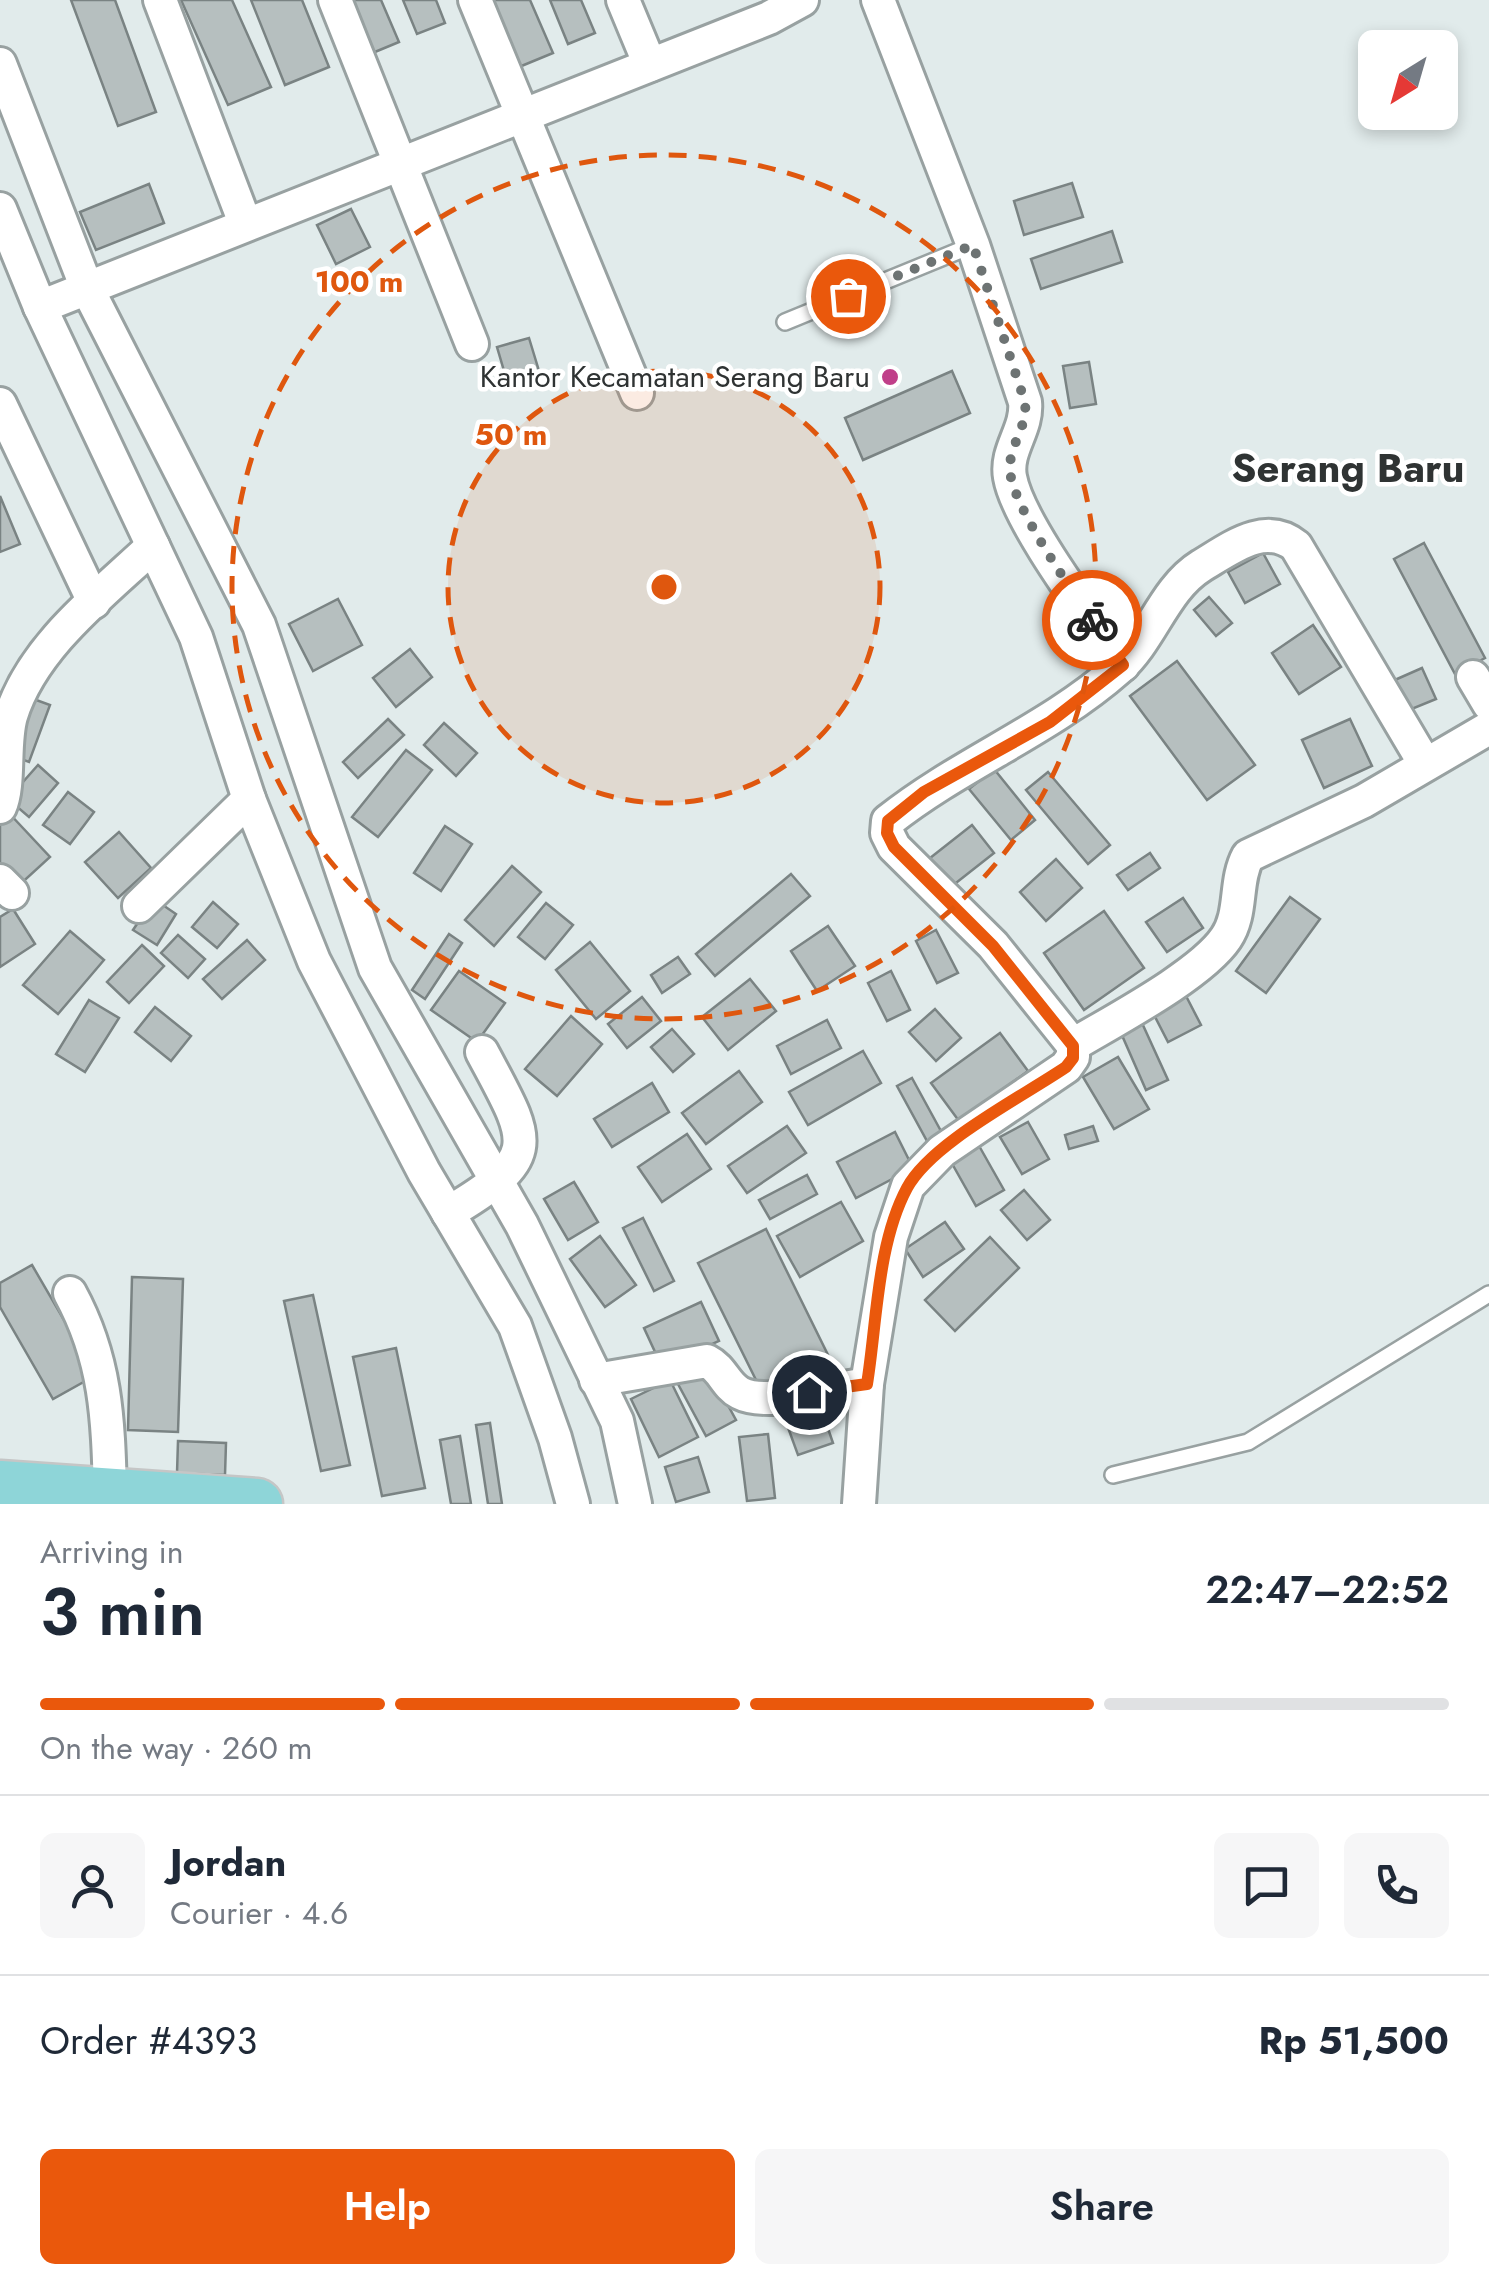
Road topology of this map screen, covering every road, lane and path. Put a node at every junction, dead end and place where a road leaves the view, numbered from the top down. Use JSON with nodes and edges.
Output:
{"nodes":[{"id":1,"x":160,"y":0,"type":"edge"},
{"id":2,"x":335,"y":0,"type":"edge"},
{"id":3,"x":475,"y":0,"type":"edge"},
{"id":4,"x":623,"y":0,"type":"edge"},
{"id":5,"x":802,"y":0,"type":"edge"},
{"id":6,"x":878,"y":0,"type":"edge"},
{"id":7,"x":765,"y":9,"type":"edge"},
{"id":8,"x":0,"y":64,"type":"edge"},
{"id":9,"x":650,"y":65,"type":"junction"},
{"id":10,"x":522,"y":115,"type":"junction"},
{"id":11,"x":397,"y":164,"type":"junction"},
{"id":12,"x":0,"y":209,"type":"edge"},
{"id":13,"x":245,"y":223,"type":"junction"},
{"id":14,"x":973,"y":245,"type":"junction"},
{"id":15,"x":86,"y":286,"type":"junction"},
{"id":16,"x":40,"y":307,"type":"junction"},
{"id":17,"x":785,"y":322,"type":"dead end"},
{"id":18,"x":472,"y":344,"type":"dead end"},
{"id":19,"x":637,"y":393,"type":"dead end"},
{"id":20,"x":0,"y":404,"type":"edge"},
{"id":21,"x":153,"y":546,"type":"junction"},
{"id":22,"x":94,"y":602,"type":"junction"},
{"id":23,"x":1123,"y":665,"type":"junction"},
{"id":24,"x":1489,"y":728,"type":"edge"},
{"id":25,"x":1425,"y":764,"type":"junction"},
{"id":26,"x":249,"y":799,"type":"junction"},
{"id":27,"x":0,"y":807,"type":"edge"},
{"id":28,"x":138,"y":906,"type":"dead end"},
{"id":29,"x":1073,"y":1046,"type":"junction"},
{"id":30,"x":482,"y":1052,"type":"dead end"},
{"id":31,"x":498,"y":1184,"type":"junction"},
{"id":32,"x":448,"y":1213,"type":"junction"},
{"id":33,"x":70,"y":1292,"type":"dead end"},
{"id":34,"x":1489,"y":1294,"type":"edge"},
{"id":35,"x":596,"y":1380,"type":"junction"},
{"id":36,"x":867,"y":1384,"type":"junction"},
{"id":37,"x":1113,"y":1475,"type":"dead end"},
{"id":38,"x":0,"y":1486,"type":"edge"},
{"id":39,"x":110,"y":1492,"type":"junction"},
{"id":40,"x":257,"y":1504,"type":"edge"},
{"id":41,"x":573,"y":1504,"type":"edge"},
{"id":42,"x":635,"y":1504,"type":"edge"},
{"id":43,"x":859,"y":1504,"type":"edge"}],
"edges":[{"from":1,"to":13,"type":"street"},
{"from":2,"to":11,"type":"street"},
{"from":3,"to":10,"type":"street"},
{"from":4,"to":9,"type":"street"},
{"from":5,"to":7,"type":"street"},
{"from":6,"to":14,"type":"street"},
{"from":7,"to":9,"type":"street"},
{"from":8,"to":15,"type":"street"},
{"from":9,"to":10,"type":"street"},
{"from":10,"to":11,"type":"street"},
{"from":10,"to":19,"type":"street"},
{"from":11,"to":13,"type":"street"},
{"from":11,"to":18,"type":"street"},
{"from":12,"to":16,"type":"street"},
{"from":13,"to":15,"type":"street"},
{"from":14,"to":17,"type":"lane"},
{"from":14,"to":23,"type":"street"},
{"from":15,"to":16,"type":"street"},
{"from":15,"to":31,"type":"street"},
{"from":16,"to":21,"type":"street"},
{"from":20,"to":22,"type":"street"},
{"from":21,"to":22,"type":"street"},
{"from":21,"to":26,"type":"street"},
{"from":22,"to":27,"type":"street"},
{"from":23,"to":25,"type":"street"},
{"from":23,"to":29,"type":"street"},
{"from":24,"to":25,"type":"street"},
{"from":25,"to":29,"type":"street"},
{"from":26,"to":28,"type":"street"},
{"from":26,"to":32,"type":"street"},
{"from":29,"to":36,"type":"street"},
{"from":30,"to":31,"type":"street"},
{"from":31,"to":32,"type":"street"},
{"from":31,"to":35,"type":"street"},
{"from":32,"to":41,"type":"street"},
{"from":33,"to":39,"type":"street"},
{"from":34,"to":37,"type":"lane"},
{"from":35,"to":36,"type":"street"},
{"from":35,"to":42,"type":"street"},
{"from":36,"to":43,"type":"street"},
{"from":38,"to":39,"type":"main road"},
{"from":39,"to":40,"type":"main road"}]}
